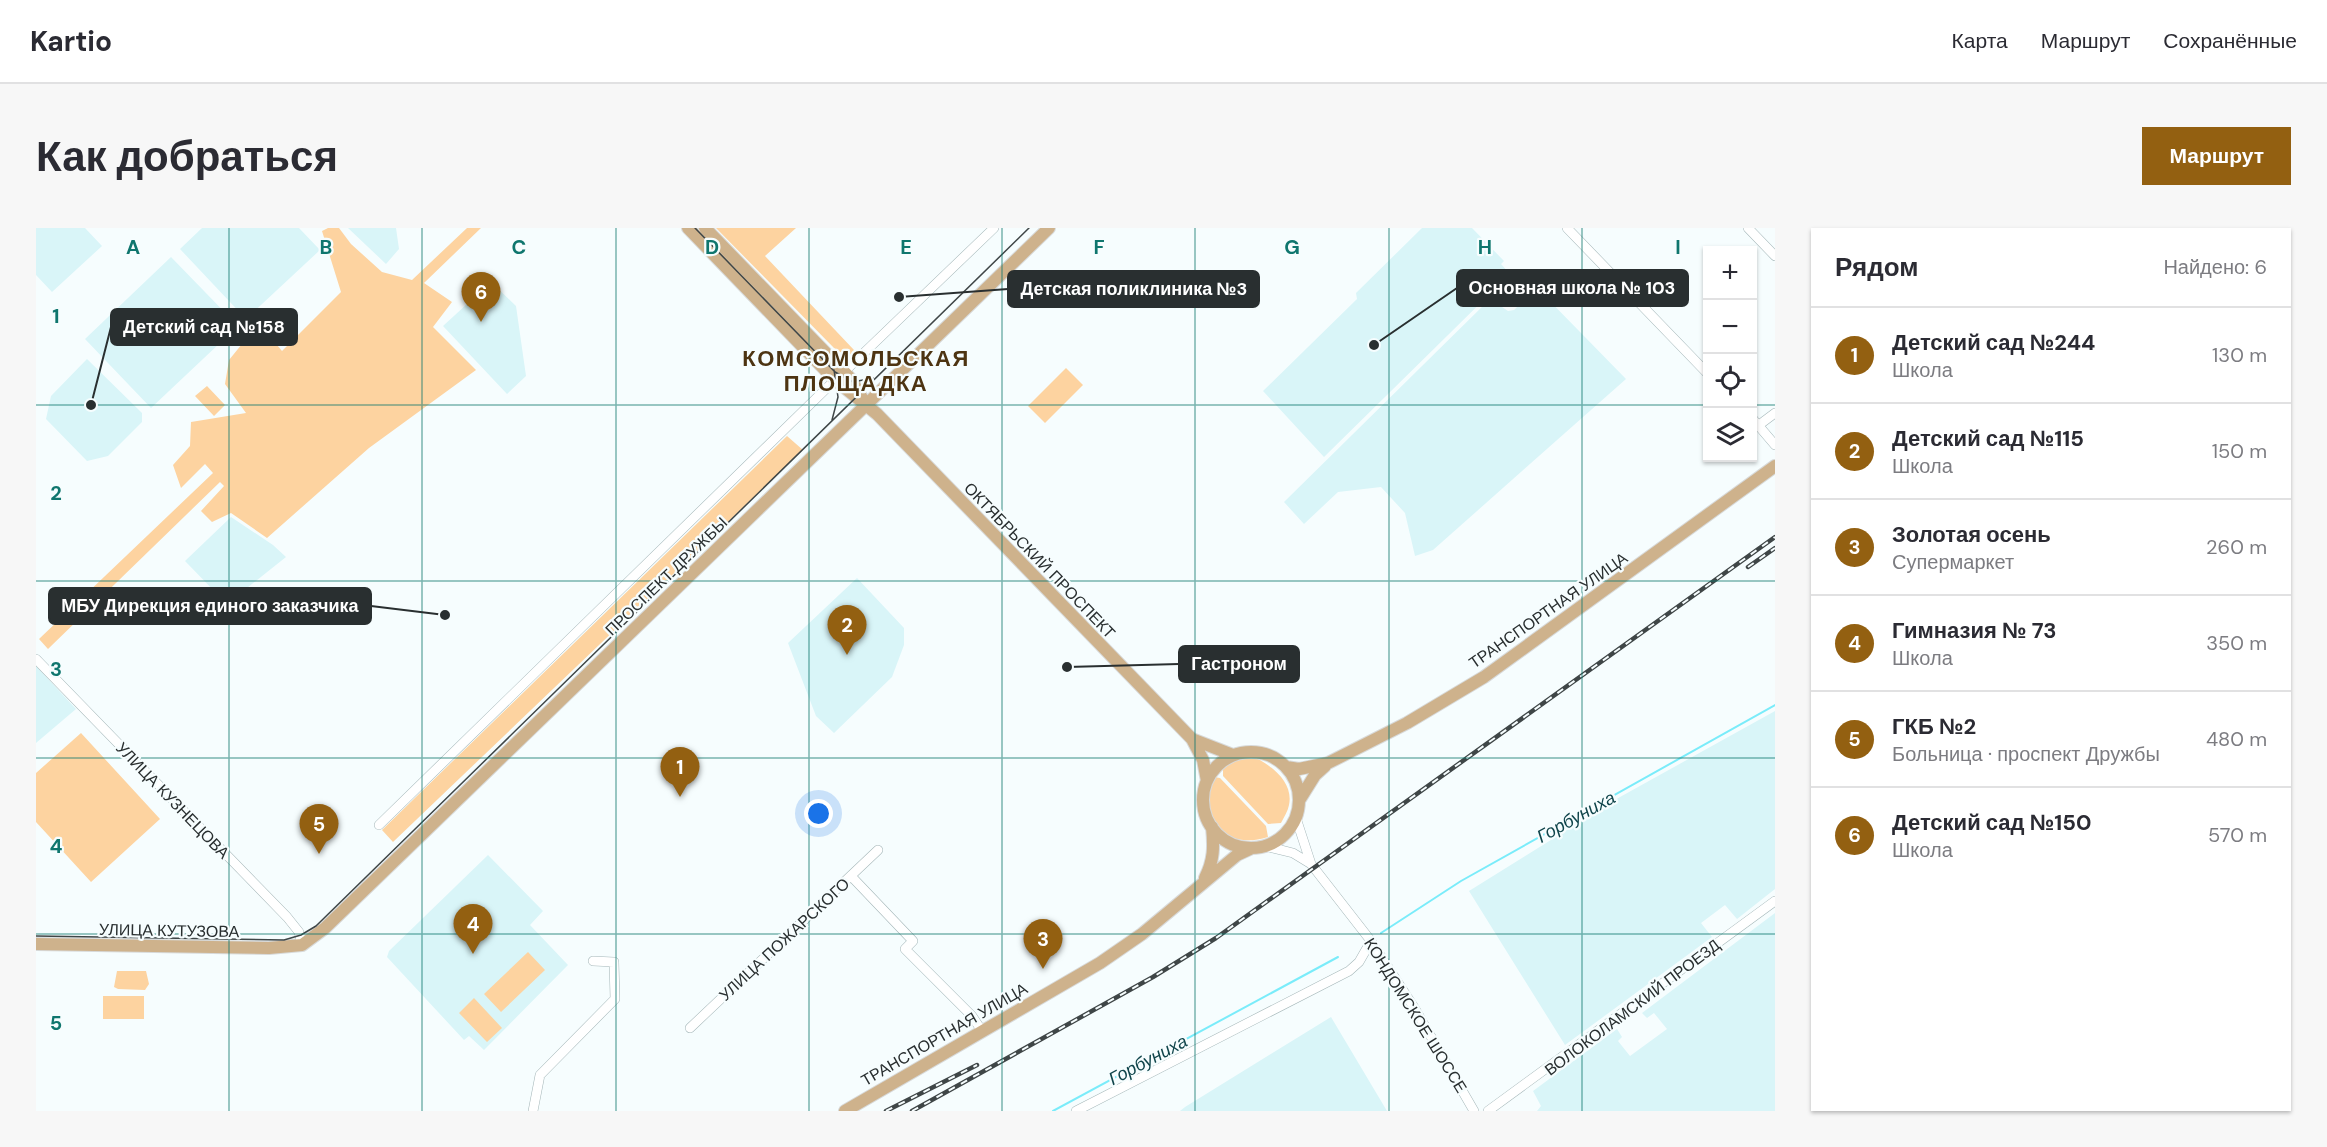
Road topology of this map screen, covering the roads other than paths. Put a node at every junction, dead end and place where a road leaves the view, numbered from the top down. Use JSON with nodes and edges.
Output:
{"nodes":[{"id":1,"x":688,"y":228,"type":"edge"},
{"id":2,"x":705,"y":228,"type":"edge"},
{"id":3,"x":994,"y":228,"type":"edge"},
{"id":4,"x":1049,"y":228,"type":"edge"},
{"id":5,"x":1567,"y":228,"type":"edge"},
{"id":6,"x":1748,"y":228,"type":"edge"},
{"id":7,"x":1775,"y":256,"type":"edge"},
{"id":8,"x":1703,"y":370,"type":"edge"},
{"id":9,"x":840,"y":376,"type":"junction"},
{"id":10,"x":866,"y":404,"type":"junction"},
{"id":11,"x":1775,"y":413,"type":"edge"},
{"id":12,"x":1757,"y":422,"type":"edge"},
{"id":13,"x":1757,"y":423,"type":"edge"},
{"id":14,"x":1775,"y":445,"type":"edge"},
{"id":15,"x":1775,"y":466,"type":"edge"},
{"id":16,"x":36,"y":659,"type":"edge"},
{"id":17,"x":1192,"y":739,"type":"junction"},
{"id":18,"x":1233,"y":755,"type":"junction"},
{"id":19,"x":1328,"y":763,"type":"junction"},
{"id":20,"x":1286,"y":767,"type":"junction"},
{"id":21,"x":1207,"y":781,"type":"junction"},
{"id":22,"x":1299,"y":800,"type":"junction"},
{"id":23,"x":1296,"y":818,"type":"junction"},
{"id":24,"x":379,"y":825,"type":"dead end"},
{"id":25,"x":1212,"y":827,"type":"junction"},
{"id":26,"x":1265,"y":846,"type":"junction"},
{"id":27,"x":1252,"y":848,"type":"junction"},
{"id":28,"x":878,"y":850,"type":"dead end"},
{"id":29,"x":1311,"y":864,"type":"junction"},
{"id":30,"x":851,"y":876,"type":"junction"},
{"id":31,"x":1204,"y":880,"type":"junction"},
{"id":32,"x":1775,"y":901,"type":"edge"},
{"id":33,"x":1371,"y":941,"type":"junction"},
{"id":34,"x":36,"y":944,"type":"edge"},
{"id":35,"x":302,"y":945,"type":"junction"},
{"id":36,"x":593,"y":961,"type":"dead end"},
{"id":37,"x":690,"y":1028,"type":"dead end"},
{"id":38,"x":982,"y":1031,"type":"junction"},
{"id":39,"x":533,"y":1111,"type":"edge"},
{"id":40,"x":845,"y":1111,"type":"edge"},
{"id":41,"x":1076,"y":1111,"type":"edge"},
{"id":42,"x":1474,"y":1111,"type":"edge"},
{"id":43,"x":1488,"y":1111,"type":"edge"}],
"edges":[{"from":1,"to":9,"type":"main road","name":"ОКТЯБРЬСКИЙ ПРОСПЕКТ"},
{"from":2,"to":9,"type":"main road","name":"ОКТЯБРЬСКИЙ ПРОСПЕКТ"},
{"from":3,"to":9,"type":"street"},
{"from":4,"to":10,"type":"main road","name":"ПРОСПЕКТ ДРУЖБЫ"},
{"from":5,"to":8,"type":"street"},
{"from":6,"to":7,"type":"street"},
{"from":9,"to":10,"type":"main road","name":"ОКТЯБРЬСКИЙ ПРОСПЕКТ"},
{"from":9,"to":24,"type":"street"},
{"from":10,"to":17,"type":"main road","name":"ОКТЯБРЬСКИЙ ПРОСПЕКТ"},
{"from":10,"to":35,"type":"main road","name":"ПРОСПЕКТ ДРУЖБЫ"},
{"from":11,"to":12,"type":"street"},
{"from":13,"to":14,"type":"street"},
{"from":15,"to":19,"type":"main road","name":"ТРАНСПОРТНАЯ УЛИЦА"},
{"from":16,"to":35,"type":"street","name":"УЛИЦА КУЗНЕЦОВА"},
{"from":17,"to":18,"type":"main road","name":"ОКТЯБРЬСКИЙ ПРОСПЕКТ"},
{"from":17,"to":21,"type":"main road","name":"ОКТЯБРЬСКИЙ ПРОСПЕКТ"},
{"from":18,"to":20,"type":"main road"},
{"from":18,"to":21,"type":"main road"},
{"from":19,"to":20,"type":"main road","name":"ТРАНСПОРТНАЯ УЛИЦА"},
{"from":19,"to":22,"type":"main road","name":"ТРАНСПОРТНАЯ УЛИЦА"},
{"from":20,"to":22,"type":"main road"},
{"from":21,"to":25,"type":"main road"},
{"from":22,"to":23,"type":"main road"},
{"from":23,"to":26,"type":"main road"},
{"from":23,"to":29,"type":"street","name":"КОНДОМСКОЕ ШОССЕ"},
{"from":25,"to":27,"type":"main road"},
{"from":25,"to":31,"type":"main road","name":"ТРАНСПОРТНАЯ УЛИЦА"},
{"from":26,"to":27,"type":"main road"},
{"from":26,"to":29,"type":"street","name":"КОНДОМСКОЕ ШОССЕ"},
{"from":27,"to":31,"type":"main road","name":"ТРАНСПОРТНАЯ УЛИЦА"},
{"from":28,"to":30,"type":"street","name":"УЛИЦА ПОЖАРСКОГО"},
{"from":29,"to":33,"type":"street","name":"КОНДОМСКОЕ ШОССЕ"},
{"from":30,"to":37,"type":"street","name":"УЛИЦА ПОЖАРСКОГО"},
{"from":30,"to":38,"type":"street"},
{"from":31,"to":38,"type":"main road","name":"ТРАНСПОРТНАЯ УЛИЦА"},
{"from":32,"to":43,"type":"street","name":"ВОЛОКОЛАМСКИЙ ПРОЕЗД"},
{"from":33,"to":41,"type":"street"},
{"from":33,"to":42,"type":"street","name":"КОНДОМСКОЕ ШОССЕ"},
{"from":34,"to":35,"type":"main road","name":"УЛИЦА КУТУЗОВА"},
{"from":36,"to":39,"type":"street"},
{"from":38,"to":40,"type":"main road","name":"ТРАНСПОРТНАЯ УЛИЦА"}]}
